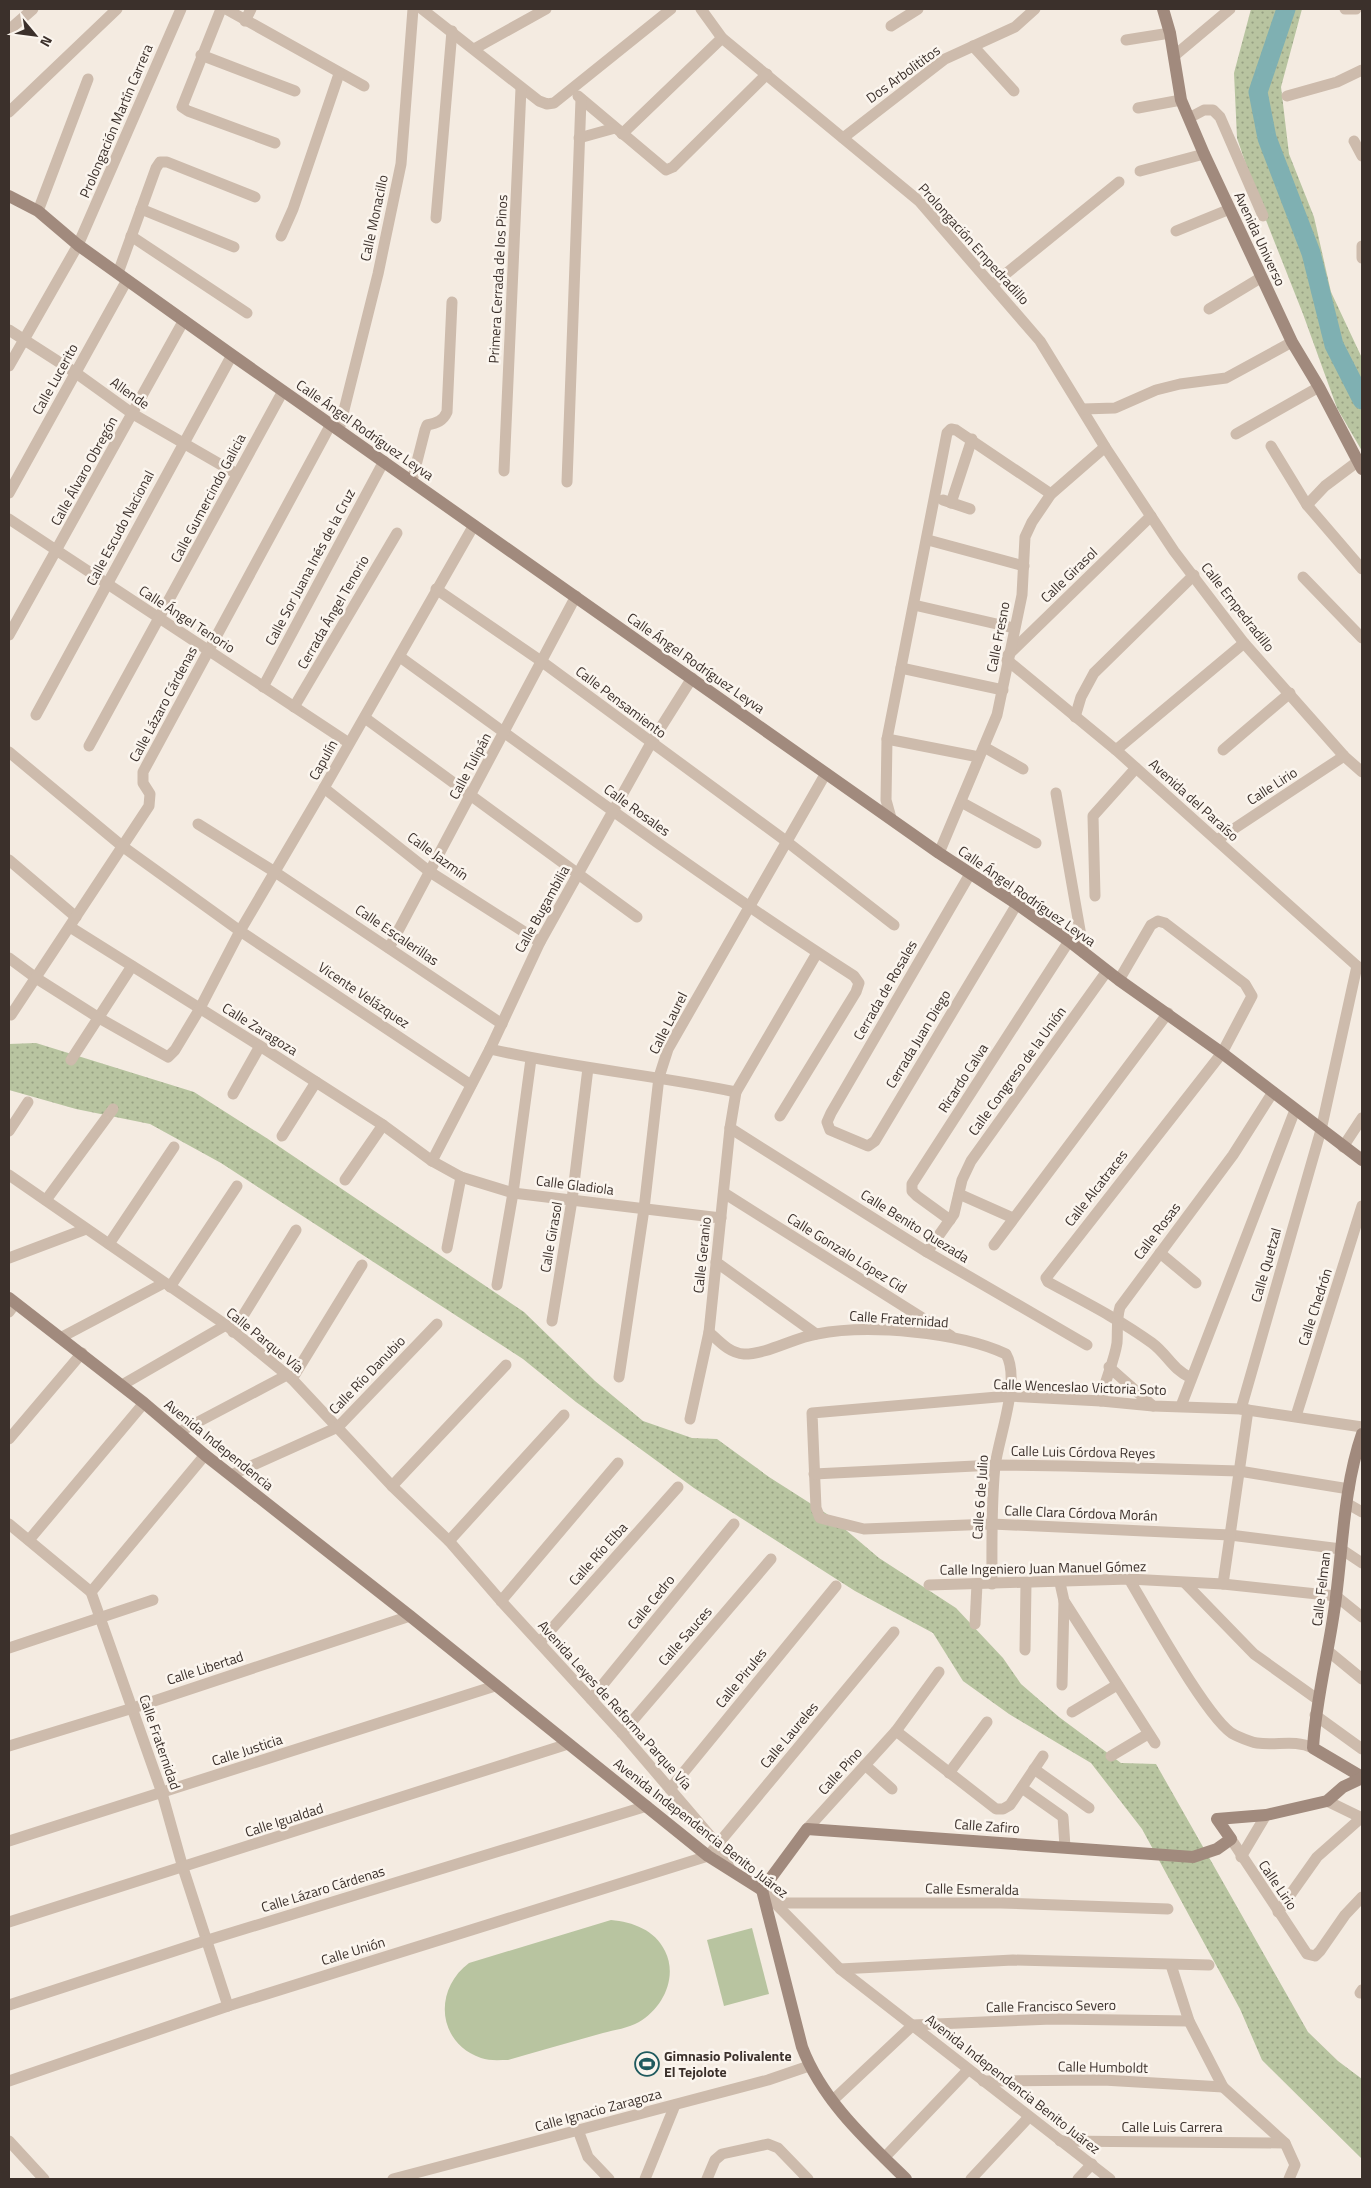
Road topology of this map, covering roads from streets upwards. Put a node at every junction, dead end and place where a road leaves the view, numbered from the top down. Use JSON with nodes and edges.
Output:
{"nodes":[{"id":1,"x":33,"y":9,"type":"edge"},
{"id":2,"x":117,"y":9,"type":"edge"},
{"id":3,"x":181,"y":9,"type":"edge"},
{"id":4,"x":221,"y":9,"type":"edge"},
{"id":5,"x":226,"y":9,"type":"edge"},
{"id":6,"x":251,"y":9,"type":"edge"},
{"id":7,"x":413,"y":9,"type":"edge"},
{"id":8,"x":422,"y":9,"type":"edge"},
{"id":9,"x":546,"y":9,"type":"edge"},
{"id":10,"x":671,"y":9,"type":"edge"},
{"id":11,"x":701,"y":9,"type":"edge"},
{"id":12,"x":918,"y":9,"type":"edge"},
{"id":13,"x":1035,"y":9,"type":"edge"},
{"id":14,"x":1163,"y":9,"type":"edge"},
{"id":15,"x":1230,"y":9,"type":"edge"},
{"id":16,"x":1345,"y":9,"type":"edge"},
{"id":17,"x":1356,"y":9,"type":"edge"},
{"id":18,"x":245,"y":21,"type":"junction"},
{"id":19,"x":891,"y":26,"type":"dead end"},
{"id":20,"x":9,"y":30,"type":"edge"},
{"id":21,"x":452,"y":31,"type":"junction"},
{"id":22,"x":1170,"y":33,"type":"junction"},
{"id":23,"x":722,"y":38,"type":"junction"},
{"id":24,"x":1126,"y":40,"type":"dead end"},
{"id":25,"x":973,"y":46,"type":"junction"},
{"id":26,"x":474,"y":49,"type":"junction"},
{"id":27,"x":202,"y":55,"type":"junction"},
{"id":28,"x":1174,"y":56,"type":"junction"},
{"id":29,"x":1362,"y":70,"type":"edge"},
{"id":30,"x":339,"y":74,"type":"junction"},
{"id":31,"x":767,"y":74,"type":"junction"},
{"id":32,"x":88,"y":80,"type":"dead end"},
{"id":33,"x":364,"y":86,"type":"dead end"},
{"id":34,"x":521,"y":88,"type":"junction"},
{"id":35,"x":570,"y":90,"type":"junction"},
{"id":36,"x":295,"y":91,"type":"dead end"},
{"id":37,"x":1014,"y":91,"type":"dead end"},
{"id":38,"x":1286,"y":96,"type":"dead end"},
{"id":39,"x":581,"y":99,"type":"junction"},
{"id":40,"x":1181,"y":100,"type":"junction"},
{"id":41,"x":1138,"y":108,"type":"dead end"},
{"id":42,"x":9,"y":112,"type":"edge"},
{"id":43,"x":1189,"y":118,"type":"junction"},
{"id":44,"x":619,"y":131,"type":"junction"},
{"id":45,"x":579,"y":138,"type":"junction"},
{"id":46,"x":843,"y":138,"type":"junction"},
{"id":47,"x":1354,"y":141,"type":"dead end"},
{"id":48,"x":275,"y":143,"type":"dead end"},
{"id":49,"x":1204,"y":154,"type":"junction"},
{"id":50,"x":1362,"y":156,"type":"edge"},
{"id":51,"x":1140,"y":171,"type":"dead end"},
{"id":52,"x":1119,"y":182,"type":"dead end"},
{"id":53,"x":9,"y":196,"type":"edge"},
{"id":54,"x":255,"y":197,"type":"dead end"},
{"id":55,"x":141,"y":209,"type":"junction"},
{"id":56,"x":1230,"y":209,"type":"junction"},
{"id":57,"x":38,"y":211,"type":"junction"},
{"id":58,"x":1263,"y":216,"type":"dead end"},
{"id":59,"x":436,"y":218,"type":"dead end"},
{"id":60,"x":1176,"y":231,"type":"dead end"},
{"id":61,"x":131,"y":236,"type":"junction"},
{"id":62,"x":281,"y":236,"type":"dead end"},
{"id":63,"x":78,"y":245,"type":"junction"},
{"id":64,"x":1362,"y":246,"type":"edge"},
{"id":65,"x":234,"y":247,"type":"dead end"},
{"id":66,"x":1362,"y":258,"type":"edge"},
{"id":67,"x":122,"y":276,"type":"junction"},
{"id":68,"x":1262,"y":277,"type":"junction"},
{"id":69,"x":992,"y":285,"type":"junction"},
{"id":70,"x":452,"y":302,"type":"dead end"},
{"id":71,"x":1209,"y":310,"type":"dead end"},
{"id":72,"x":247,"y":313,"type":"dead end"},
{"id":73,"x":184,"y":320,"type":"junction"},
{"id":74,"x":9,"y":330,"type":"edge"},
{"id":75,"x":24,"y":339,"type":"junction"},
{"id":76,"x":1292,"y":342,"type":"junction"},
{"id":77,"x":232,"y":355,"type":"junction"},
{"id":78,"x":9,"y":366,"type":"edge"},
{"id":79,"x":76,"y":373,"type":"junction"},
{"id":80,"x":1319,"y":387,"type":"junction"},
{"id":81,"x":283,"y":391,"type":"junction"},
{"id":82,"x":1084,"y":410,"type":"junction"},
{"id":83,"x":133,"y":414,"type":"junction"},
{"id":84,"x":335,"y":427,"type":"junction"},
{"id":85,"x":1236,"y":434,"type":"dead end"},
{"id":86,"x":1346,"y":439,"type":"junction"},
{"id":87,"x":972,"y":440,"type":"junction"},
{"id":88,"x":182,"y":444,"type":"junction"},
{"id":89,"x":1270,"y":446,"type":"dead end"},
{"id":90,"x":1105,"y":447,"type":"junction"},
{"id":91,"x":1362,"y":448,"type":"edge"},
{"id":92,"x":384,"y":461,"type":"junction"},
{"id":93,"x":1360,"y":465,"type":"edge"},
{"id":94,"x":504,"y":471,"type":"dead end"},
{"id":95,"x":238,"y":474,"type":"junction"},
{"id":96,"x":412,"y":481,"type":"junction"},
{"id":97,"x":567,"y":482,"type":"dead end"},
{"id":98,"x":9,"y":493,"type":"edge"},
{"id":99,"x":1051,"y":494,"type":"junction"},
{"id":100,"x":936,"y":498,"type":"junction"},
{"id":101,"x":950,"y":502,"type":"junction"},
{"id":102,"x":1307,"y":505,"type":"junction"},
{"id":103,"x":970,"y":509,"type":"dead end"},
{"id":104,"x":1152,"y":516,"type":"junction"},
{"id":105,"x":9,"y":519,"type":"edge"},
{"id":106,"x":474,"y":525,"type":"junction"},
{"id":107,"x":397,"y":532,"type":"dead end"},
{"id":108,"x":928,"y":540,"type":"junction"},
{"id":109,"x":57,"y":551,"type":"junction"},
{"id":110,"x":1024,"y":566,"type":"junction"},
{"id":111,"x":1362,"y":569,"type":"edge"},
{"id":112,"x":1194,"y":575,"type":"junction"},
{"id":113,"x":1303,"y":577,"type":"dead end"},
{"id":114,"x":108,"y":584,"type":"junction"},
{"id":115,"x":436,"y":590,"type":"junction"},
{"id":116,"x":576,"y":596,"type":"junction"},
{"id":117,"x":914,"y":605,"type":"junction"},
{"id":118,"x":159,"y":620,"type":"junction"},
{"id":119,"x":1014,"y":628,"type":"junction"},
{"id":120,"x":9,"y":636,"type":"edge"},
{"id":121,"x":1362,"y":638,"type":"edge"},
{"id":122,"x":1244,"y":642,"type":"junction"},
{"id":123,"x":208,"y":650,"type":"junction"},
{"id":124,"x":400,"y":657,"type":"junction"},
{"id":125,"x":1008,"y":658,"type":"junction"},
{"id":126,"x":541,"y":661,"type":"junction"},
{"id":127,"x":901,"y":668,"type":"junction"},
{"id":128,"x":692,"y":678,"type":"junction"},
{"id":129,"x":263,"y":687,"type":"junction"},
{"id":130,"x":1003,"y":690,"type":"junction"},
{"id":131,"x":1290,"y":693,"type":"junction"},
{"id":132,"x":294,"y":708,"type":"junction"},
{"id":133,"x":36,"y":715,"type":"dead end"},
{"id":134,"x":1076,"y":717,"type":"junction"},
{"id":135,"x":365,"y":718,"type":"junction"},
{"id":136,"x":505,"y":732,"type":"junction"},
{"id":137,"x":887,"y":739,"type":"junction"},
{"id":138,"x":349,"y":743,"type":"junction"},
{"id":139,"x":650,"y":743,"type":"junction"},
{"id":140,"x":89,"y":746,"type":"dead end"},
{"id":141,"x":1116,"y":750,"type":"junction"},
{"id":142,"x":1223,"y":750,"type":"dead end"},
{"id":143,"x":9,"y":752,"type":"edge"},
{"id":144,"x":981,"y":752,"type":"junction"},
{"id":145,"x":1344,"y":756,"type":"junction"},
{"id":146,"x":1136,"y":768,"type":"junction"},
{"id":147,"x":1023,"y":770,"type":"dead end"},
{"id":148,"x":1362,"y":772,"type":"edge"},
{"id":149,"x":826,"y":773,"type":"junction"},
{"id":150,"x":324,"y":788,"type":"junction"},
{"id":151,"x":1056,"y":793,"type":"dead end"},
{"id":152,"x":471,"y":796,"type":"junction"},
{"id":153,"x":961,"y":802,"type":"junction"},
{"id":154,"x":613,"y":812,"type":"junction"},
{"id":155,"x":892,"y":818,"type":"junction"},
{"id":156,"x":198,"y":824,"type":"dead end"},
{"id":157,"x":1217,"y":840,"type":"junction"},
{"id":158,"x":786,"y":841,"type":"junction"},
{"id":159,"x":1036,"y":843,"type":"dead end"},
{"id":160,"x":122,"y":846,"type":"junction"},
{"id":161,"x":939,"y":853,"type":"junction"},
{"id":162,"x":9,"y":860,"type":"edge"},
{"id":163,"x":275,"y":872,"type":"junction"},
{"id":164,"x":430,"y":872,"type":"junction"},
{"id":165,"x":970,"y":874,"type":"junction"},
{"id":166,"x":578,"y":876,"type":"junction"},
{"id":167,"x":1095,"y":896,"type":"dead end"},
{"id":168,"x":1017,"y":904,"type":"junction"},
{"id":169,"x":748,"y":907,"type":"junction"},
{"id":170,"x":76,"y":917,"type":"junction"},
{"id":171,"x":636,"y":917,"type":"dead end"},
{"id":172,"x":894,"y":924,"type":"dead end"},
{"id":173,"x":70,"y":927,"type":"junction"},
{"id":174,"x":240,"y":931,"type":"junction"},
{"id":175,"x":540,"y":942,"type":"junction"},
{"id":176,"x":1069,"y":942,"type":"junction"},
{"id":177,"x":389,"y":948,"type":"junction"},
{"id":178,"x":817,"y":953,"type":"junction"},
{"id":179,"x":1084,"y":953,"type":"junction"},
{"id":180,"x":9,"y":958,"type":"edge"},
{"id":181,"x":1361,"y":964,"type":"edge"},
{"id":182,"x":132,"y":966,"type":"junction"},
{"id":183,"x":1107,"y":971,"type":"junction"},
{"id":184,"x":36,"y":978,"type":"junction"},
{"id":185,"x":1119,"y":980,"type":"junction"},
{"id":186,"x":199,"y":1010,"type":"junction"},
{"id":187,"x":1168,"y":1013,"type":"junction"},
{"id":188,"x":11,"y":1015,"type":"dead end"},
{"id":189,"x":99,"y":1018,"type":"junction"},
{"id":190,"x":502,"y":1024,"type":"junction"},
{"id":191,"x":260,"y":1046,"type":"junction"},
{"id":192,"x":490,"y":1049,"type":"junction"},
{"id":193,"x":1222,"y":1053,"type":"junction"},
{"id":194,"x":531,"y":1059,"type":"junction"},
{"id":195,"x":71,"y":1060,"type":"dead end"},
{"id":196,"x":588,"y":1068,"type":"junction"},
{"id":197,"x":659,"y":1078,"type":"junction"},
{"id":198,"x":316,"y":1082,"type":"junction"},
{"id":199,"x":471,"y":1085,"type":"junction"},
{"id":200,"x":736,"y":1092,"type":"junction"},
{"id":201,"x":1273,"y":1092,"type":"junction"},
{"id":202,"x":233,"y":1094,"type":"dead end"},
{"id":203,"x":28,"y":1102,"type":"dead end"},
{"id":204,"x":113,"y":1109,"type":"dead end"},
{"id":205,"x":1295,"y":1110,"type":"junction"},
{"id":206,"x":780,"y":1116,"type":"dead end"},
{"id":207,"x":1362,"y":1118,"type":"edge"},
{"id":208,"x":827,"y":1122,"type":"joint"},
{"id":209,"x":383,"y":1126,"type":"junction"},
{"id":210,"x":730,"y":1128,"type":"junction"},
{"id":211,"x":1321,"y":1130,"type":"junction"},
{"id":212,"x":9,"y":1131,"type":"edge"},
{"id":213,"x":282,"y":1136,"type":"dead end"},
{"id":214,"x":1343,"y":1147,"type":"junction"},
{"id":215,"x":174,"y":1148,"type":"dead end"},
{"id":216,"x":1362,"y":1160,"type":"edge"},
{"id":217,"x":432,"y":1161,"type":"junction"},
{"id":218,"x":9,"y":1175,"type":"edge"},
{"id":219,"x":461,"y":1177,"type":"junction"},
{"id":220,"x":345,"y":1180,"type":"dead end"},
{"id":221,"x":237,"y":1186,"type":"dead end"},
{"id":222,"x":513,"y":1193,"type":"junction"},
{"id":223,"x":724,"y":1193,"type":"junction"},
{"id":224,"x":960,"y":1194,"type":"junction"},
{"id":225,"x":46,"y":1200,"type":"junction"},
{"id":226,"x":572,"y":1200,"type":"junction"},
{"id":227,"x":1362,"y":1206,"type":"edge"},
{"id":228,"x":644,"y":1209,"type":"junction"},
{"id":229,"x":721,"y":1218,"type":"junction"},
{"id":230,"x":1013,"y":1218,"type":"junction"},
{"id":231,"x":950,"y":1220,"type":"junction"},
{"id":232,"x":86,"y":1228,"type":"junction"},
{"id":233,"x":296,"y":1230,"type":"dead end"},
{"id":234,"x":109,"y":1244,"type":"junction"},
{"id":235,"x":994,"y":1245,"type":"dead end"},
{"id":236,"x":447,"y":1248,"type":"dead end"},
{"id":237,"x":927,"y":1252,"type":"junction"},
{"id":238,"x":1160,"y":1253,"type":"junction"},
{"id":239,"x":9,"y":1258,"type":"edge"},
{"id":240,"x":716,"y":1262,"type":"junction"},
{"id":241,"x":362,"y":1265,"type":"dead end"},
{"id":242,"x":1196,"y":1283,"type":"dead end"},
{"id":243,"x":167,"y":1285,"type":"junction"},
{"id":244,"x":497,"y":1285,"type":"dead end"},
{"id":245,"x":11,"y":1305,"type":"edge"},
{"id":246,"x":1116,"y":1319,"type":"junction"},
{"id":247,"x":552,"y":1321,"type":"dead end"},
{"id":248,"x":437,"y":1324,"type":"dead end"},
{"id":249,"x":229,"y":1329,"type":"junction"},
{"id":250,"x":709,"y":1332,"type":"junction"},
{"id":251,"x":816,"y":1334,"type":"junction"},
{"id":252,"x":60,"y":1338,"type":"junction"},
{"id":253,"x":955,"y":1338,"type":"junction"},
{"id":254,"x":1087,"y":1345,"type":"dead end"},
{"id":255,"x":82,"y":1353,"type":"junction"},
{"id":256,"x":1006,"y":1354,"type":"joint"},
{"id":257,"x":506,"y":1365,"type":"dead end"},
{"id":258,"x":1109,"y":1367,"type":"junction"},
{"id":259,"x":289,"y":1377,"type":"junction"},
{"id":260,"x":619,"y":1377,"type":"dead end"},
{"id":261,"x":1191,"y":1378,"type":"junction"},
{"id":262,"x":122,"y":1385,"type":"junction"},
{"id":263,"x":1009,"y":1396,"type":"junction"},
{"id":264,"x":1101,"y":1401,"type":"junction"},
{"id":265,"x":144,"y":1403,"type":"junction"},
{"id":266,"x":1154,"y":1406,"type":"junction"},
{"id":267,"x":1181,"y":1406,"type":"junction"},
{"id":268,"x":1244,"y":1409,"type":"junction"},
{"id":269,"x":564,"y":1415,"type":"dead end"},
{"id":270,"x":1296,"y":1416,"type":"junction"},
{"id":271,"x":690,"y":1419,"type":"dead end"},
{"id":272,"x":1362,"y":1426,"type":"edge"},
{"id":273,"x":338,"y":1427,"type":"junction"},
{"id":274,"x":179,"y":1432,"type":"junction"},
{"id":275,"x":1362,"y":1434,"type":"edge"},
{"id":276,"x":9,"y":1439,"type":"edge"},
{"id":277,"x":206,"y":1455,"type":"junction"},
{"id":278,"x":1359,"y":1455,"type":"edge"},
{"id":279,"x":618,"y":1463,"type":"dead end"},
{"id":280,"x":996,"y":1465,"type":"junction"},
{"id":281,"x":1239,"y":1471,"type":"junction"},
{"id":282,"x":814,"y":1474,"type":"junction"},
{"id":283,"x":231,"y":1475,"type":"junction"},
{"id":284,"x":392,"y":1486,"type":"junction"},
{"id":285,"x":678,"y":1487,"type":"dead end"},
{"id":286,"x":1349,"y":1489,"type":"junction"},
{"id":287,"x":1348,"y":1504,"type":"junction"},
{"id":288,"x":1362,"y":1512,"type":"edge"},
{"id":289,"x":820,"y":1518,"type":"joint"},
{"id":290,"x":9,"y":1524,"type":"edge"},
{"id":291,"x":734,"y":1524,"type":"dead end"},
{"id":292,"x":992,"y":1524,"type":"junction"},
{"id":293,"x":1230,"y":1535,"type":"junction"},
{"id":294,"x":29,"y":1540,"type":"junction"},
{"id":295,"x":450,"y":1541,"type":"junction"},
{"id":296,"x":1341,"y":1549,"type":"junction"},
{"id":297,"x":771,"y":1559,"type":"dead end"},
{"id":298,"x":1362,"y":1563,"type":"edge"},
{"id":299,"x":471,"y":1565,"type":"joint"},
{"id":300,"x":1129,"y":1579,"type":"junction"},
{"id":301,"x":1026,"y":1583,"type":"junction"},
{"id":302,"x":1060,"y":1583,"type":"junction"},
{"id":303,"x":1185,"y":1583,"type":"junction"},
{"id":304,"x":976,"y":1584,"type":"junction"},
{"id":305,"x":992,"y":1584,"type":"junction"},
{"id":306,"x":1223,"y":1584,"type":"junction"},
{"id":307,"x":929,"y":1585,"type":"dead end"},
{"id":308,"x":836,"y":1586,"type":"dead end"},
{"id":309,"x":91,"y":1592,"type":"junction"},
{"id":310,"x":1336,"y":1596,"type":"junction"},
{"id":311,"x":153,"y":1600,"type":"dead end"},
{"id":312,"x":1064,"y":1600,"type":"junction"},
{"id":313,"x":501,"y":1601,"type":"junction"},
{"id":314,"x":410,"y":1616,"type":"junction"},
{"id":315,"x":101,"y":1617,"type":"junction"},
{"id":316,"x":1362,"y":1617,"type":"edge"},
{"id":317,"x":975,"y":1624,"type":"dead end"},
{"id":318,"x":894,"y":1632,"type":"dead end"},
{"id":319,"x":540,"y":1642,"type":"junction"},
{"id":320,"x":9,"y":1648,"type":"edge"},
{"id":321,"x":1025,"y":1650,"type":"dead end"},
{"id":322,"x":1328,"y":1651,"type":"junction"},
{"id":323,"x":939,"y":1672,"type":"dead end"},
{"id":324,"x":1362,"y":1678,"type":"edge"},
{"id":325,"x":1062,"y":1685,"type":"dead end"},
{"id":326,"x":1118,"y":1685,"type":"junction"},
{"id":327,"x":495,"y":1686,"type":"junction"},
{"id":328,"x":590,"y":1699,"type":"junction"},
{"id":329,"x":1316,"y":1699,"type":"junction"},
{"id":330,"x":133,"y":1708,"type":"junction"},
{"id":331,"x":1072,"y":1712,"type":"dead end"},
{"id":332,"x":1315,"y":1715,"type":"junction"},
{"id":333,"x":987,"y":1722,"type":"dead end"},
{"id":334,"x":896,"y":1731,"type":"junction"},
{"id":335,"x":622,"y":1733,"type":"junction"},
{"id":336,"x":568,"y":1744,"type":"junction"},
{"id":337,"x":9,"y":1746,"type":"edge"},
{"id":338,"x":1313,"y":1748,"type":"junction"},
{"id":339,"x":1362,"y":1748,"type":"edge"},
{"id":340,"x":1043,"y":1756,"type":"dead end"},
{"id":341,"x":1112,"y":1756,"type":"dead end"},
{"id":342,"x":865,"y":1765,"type":"junction"},
{"id":343,"x":1034,"y":1770,"type":"junction"},
{"id":344,"x":949,"y":1773,"type":"junction"},
{"id":345,"x":1362,"y":1777,"type":"edge"},
{"id":346,"x":1022,"y":1788,"type":"junction"},
{"id":347,"x":670,"y":1789,"type":"junction"},
{"id":348,"x":892,"y":1789,"type":"dead end"},
{"id":349,"x":162,"y":1793,"type":"junction"},
{"id":350,"x":1327,"y":1801,"type":"junction"},
{"id":351,"x":647,"y":1806,"type":"junction"},
{"id":352,"x":1089,"y":1808,"type":"dead end"},
{"id":353,"x":1266,"y":1815,"type":"junction"},
{"id":354,"x":1362,"y":1818,"type":"edge"},
{"id":355,"x":808,"y":1829,"type":"junction"},
{"id":356,"x":1230,"y":1839,"type":"junction"},
{"id":357,"x":9,"y":1841,"type":"edge"},
{"id":358,"x":718,"y":1845,"type":"junction"},
{"id":359,"x":1066,"y":1847,"type":"junction"},
{"id":360,"x":708,"y":1856,"type":"junction"},
{"id":361,"x":1241,"y":1857,"type":"junction"},
{"id":362,"x":183,"y":1868,"type":"junction"},
{"id":363,"x":730,"y":1869,"type":"junction"},
{"id":364,"x":762,"y":1890,"type":"junction"},
{"id":365,"x":1362,"y":1897,"type":"edge"},
{"id":366,"x":776,"y":1903,"type":"junction"},
{"id":367,"x":1168,"y":1909,"type":"dead end"},
{"id":368,"x":1278,"y":1912,"type":"junction"},
{"id":369,"x":9,"y":1922,"type":"edge"},
{"id":370,"x":208,"y":1940,"type":"junction"},
{"id":371,"x":1209,"y":1965,"type":"dead end"},
{"id":372,"x":1171,"y":1966,"type":"junction"},
{"id":373,"x":840,"y":1969,"type":"junction"},
{"id":374,"x":9,"y":2004,"type":"edge"},
{"id":375,"x":228,"y":2006,"type":"junction"},
{"id":376,"x":1189,"y":2021,"type":"junction"},
{"id":377,"x":913,"y":2025,"type":"junction"},
{"id":378,"x":809,"y":2066,"type":"junction"},
{"id":379,"x":968,"y":2070,"type":"junction"},
{"id":380,"x":9,"y":2081,"type":"edge"},
{"id":381,"x":983,"y":2081,"type":"junction"},
{"id":382,"x":1223,"y":2087,"type":"junction"},
{"id":383,"x":832,"y":2101,"type":"junction"},
{"id":384,"x":675,"y":2105,"type":"junction"},
{"id":385,"x":1028,"y":2116,"type":"junction"},
{"id":386,"x":578,"y":2130,"type":"junction"},
{"id":387,"x":9,"y":2141,"type":"edge"},
{"id":388,"x":1060,"y":2141,"type":"junction"},
{"id":389,"x":1285,"y":2143,"type":"junction"},
{"id":390,"x":884,"y":2158,"type":"junction"},
{"id":391,"x":1092,"y":2164,"type":"junction"},
{"id":392,"x":44,"y":2179,"type":"edge"},
{"id":393,"x":393,"y":2179,"type":"edge"},
{"id":394,"x":609,"y":2179,"type":"edge"},
{"id":395,"x":646,"y":2179,"type":"edge"},
{"id":396,"x":707,"y":2179,"type":"edge"},
{"id":397,"x":808,"y":2179,"type":"edge"},
{"id":398,"x":906,"y":2179,"type":"edge"},
{"id":399,"x":971,"y":2179,"type":"edge"},
{"id":400,"x":1078,"y":2179,"type":"edge"},
{"id":401,"x":1110,"y":2179,"type":"edge"},
{"id":402,"x":1289,"y":2179,"type":"edge"}],
"edges":[{"from":1,"to":20,"type":"street"},
{"from":2,"to":42,"type":"street"},
{"from":3,"to":63,"type":"street","name":"Prolongación Martín Carrera"},
{"from":4,"to":27,"type":"street"},
{"from":5,"to":18,"type":"street"},
{"from":6,"to":18,"type":"street"},
{"from":7,"to":84,"type":"street","name":"Calle Monacillo"},
{"from":8,"to":21,"type":"street"},
{"from":9,"to":26,"type":"street"},
{"from":10,"to":35,"type":"street"},
{"from":11,"to":23,"type":"street","name":"Prolongación Empedradillo"},
{"from":12,"to":19,"type":"street"},
{"from":13,"to":25,"type":"street","name":"Dos Arbolititos"},
{"from":14,"to":22,"type":"street","name":"Avenida Universo"},
{"from":15,"to":28,"type":"street"},
{"from":16,"to":17,"type":"street"},
{"from":18,"to":30,"type":"street"},
{"from":21,"to":26,"type":"street"},
{"from":21,"to":59,"type":"street"},
{"from":22,"to":24,"type":"street"},
{"from":22,"to":28,"type":"street","name":"Avenida Universo"},
{"from":23,"to":31,"type":"street","name":"Prolongación Empedradillo"},
{"from":23,"to":44,"type":"street"},
{"from":25,"to":37,"type":"street"},
{"from":25,"to":46,"type":"street","name":"Dos Arbolititos"},
{"from":26,"to":34,"type":"street"},
{"from":27,"to":36,"type":"street"},
{"from":27,"to":48,"type":"street"},
{"from":28,"to":40,"type":"street","name":"Avenida Universo"},
{"from":29,"to":38,"type":"street"},
{"from":30,"to":33,"type":"street"},
{"from":30,"to":62,"type":"street"},
{"from":31,"to":44,"type":"street"},
{"from":31,"to":46,"type":"street","name":"Prolongación Empedradillo"},
{"from":32,"to":57,"type":"street"},
{"from":34,"to":35,"type":"street"},
{"from":34,"to":94,"type":"street","name":"Primera Cerrada de los Pinos"},
{"from":35,"to":39,"type":"street"},
{"from":39,"to":44,"type":"street"},
{"from":39,"to":45,"type":"street"},
{"from":40,"to":41,"type":"street"},
{"from":40,"to":43,"type":"street","name":"Avenida Universo"},
{"from":43,"to":49,"type":"street","name":"Avenida Universo"},
{"from":43,"to":58,"type":"street"},
{"from":44,"to":45,"type":"street"},
{"from":45,"to":97,"type":"street"},
{"from":46,"to":69,"type":"street","name":"Prolongación Empedradillo"},
{"from":47,"to":50,"type":"street"},
{"from":49,"to":51,"type":"street"},
{"from":49,"to":56,"type":"street","name":"Avenida Universo"},
{"from":52,"to":69,"type":"street"},
{"from":53,"to":57,"type":"street","name":"Calle Ángel Rodríguez Leyva"},
{"from":54,"to":55,"type":"street","name":"Calle Lucerito"},
{"from":55,"to":61,"type":"street","name":"Calle Lucerito"},
{"from":55,"to":65,"type":"street"},
{"from":56,"to":60,"type":"street"},
{"from":56,"to":68,"type":"street","name":"Avenida Universo"},
{"from":57,"to":63,"type":"street","name":"Calle Ángel Rodríguez Leyva"},
{"from":61,"to":67,"type":"street","name":"Calle Lucerito"},
{"from":61,"to":72,"type":"street"},
{"from":63,"to":67,"type":"street","name":"Calle Ángel Rodríguez Leyva"},
{"from":63,"to":75,"type":"street","name":"Prolongación Martín Carrera"},
{"from":64,"to":66,"type":"street"},
{"from":67,"to":73,"type":"street","name":"Calle Ángel Rodríguez Leyva"},
{"from":67,"to":79,"type":"street","name":"Calle Lucerito"},
{"from":68,"to":71,"type":"street"},
{"from":68,"to":76,"type":"street","name":"Avenida Universo"},
{"from":69,"to":82,"type":"street","name":"Prolongación Empedradillo"},
{"from":70,"to":96,"type":"street"},
{"from":73,"to":77,"type":"street","name":"Calle Ángel Rodríguez Leyva"},
{"from":73,"to":83,"type":"street","name":"Calle Álvaro Obregón"},
{"from":74,"to":75,"type":"street","name":"Allende"},
{"from":75,"to":78,"type":"street","name":"Prolongación Martín Carrera"},
{"from":75,"to":79,"type":"street","name":"Allende"},
{"from":76,"to":80,"type":"street","name":"Avenida Universo"},
{"from":76,"to":82,"type":"street"},
{"from":77,"to":81,"type":"street","name":"Calle Ángel Rodríguez Leyva"},
{"from":77,"to":88,"type":"street","name":"Calle Escudo Nacional"},
{"from":79,"to":83,"type":"street","name":"Allende"},
{"from":79,"to":98,"type":"street","name":"Calle Lucerito"},
{"from":80,"to":85,"type":"street"},
{"from":80,"to":86,"type":"street","name":"Avenida Universo"},
{"from":81,"to":84,"type":"street","name":"Calle Ángel Rodríguez Leyva"},
{"from":81,"to":95,"type":"street","name":"Calle Gumercindo Galicia"},
{"from":82,"to":90,"type":"street","name":"Prolongación Empedradillo"},
{"from":83,"to":88,"type":"street","name":"Allende"},
{"from":83,"to":109,"type":"street","name":"Calle Álvaro Obregón"},
{"from":84,"to":92,"type":"street","name":"Calle Ángel Rodríguez Leyva"},
{"from":84,"to":123,"type":"street","name":"Calle Lázaro Cárdenas"},
{"from":86,"to":91,"type":"street"},
{"from":86,"to":93,"type":"street","name":"Avenida Universo"},
{"from":87,"to":99,"type":"street"},
{"from":87,"to":100,"type":"street"},
{"from":87,"to":101,"type":"street"},
{"from":88,"to":95,"type":"street","name":"Allende"},
{"from":88,"to":114,"type":"street","name":"Calle Escudo Nacional"},
{"from":89,"to":102,"type":"street"},
{"from":90,"to":99,"type":"street","name":"Calle Fresno"},
{"from":90,"to":104,"type":"street","name":"Calle Empedradillo"},
{"from":92,"to":96,"type":"street","name":"Calle Ángel Rodríguez Leyva"},
{"from":92,"to":129,"type":"street","name":"Calle Sor Juana Inés de la Cruz"},
{"from":93,"to":102,"type":"street"},
{"from":95,"to":118,"type":"street","name":"Calle Gumercindo Galicia"},
{"from":96,"to":106,"type":"street","name":"Calle Ángel Rodríguez Leyva"},
{"from":99,"to":110,"type":"street","name":"Calle Fresno"},
{"from":100,"to":101,"type":"street"},
{"from":100,"to":108,"type":"street"},
{"from":101,"to":103,"type":"street"},
{"from":102,"to":111,"type":"street"},
{"from":104,"to":112,"type":"street","name":"Calle Empedradillo"},
{"from":104,"to":125,"type":"street","name":"Calle Girasol"},
{"from":105,"to":109,"type":"street","name":"Calle Ángel Tenorio"},
{"from":106,"to":115,"type":"street","name":"Capulín"},
{"from":106,"to":116,"type":"street","name":"Calle Ángel Rodríguez Leyva"},
{"from":107,"to":132,"type":"street","name":"Cerrada Ángel Tenorio"},
{"from":108,"to":110,"type":"street"},
{"from":108,"to":117,"type":"street"},
{"from":109,"to":114,"type":"street","name":"Calle Ángel Tenorio"},
{"from":109,"to":120,"type":"street","name":"Calle Álvaro Obregón"},
{"from":110,"to":119,"type":"street","name":"Calle Fresno"},
{"from":112,"to":122,"type":"street","name":"Calle Empedradillo"},
{"from":112,"to":134,"type":"street"},
{"from":113,"to":121,"type":"street"},
{"from":114,"to":118,"type":"street","name":"Calle Ángel Tenorio"},
{"from":114,"to":133,"type":"street","name":"Calle Escudo Nacional"},
{"from":115,"to":124,"type":"street","name":"Capulín"},
{"from":115,"to":126,"type":"street","name":"Calle Pensamiento"},
{"from":116,"to":126,"type":"street","name":"Calle Tulipán"},
{"from":116,"to":128,"type":"street","name":"Calle Ángel Rodríguez Leyva"},
{"from":117,"to":119,"type":"street"},
{"from":117,"to":127,"type":"street"},
{"from":118,"to":123,"type":"street","name":"Calle Ángel Tenorio"},
{"from":118,"to":140,"type":"street","name":"Calle Gumercindo Galicia"},
{"from":119,"to":125,"type":"street","name":"Calle Fresno"},
{"from":122,"to":131,"type":"street","name":"Calle Empedradillo"},
{"from":122,"to":141,"type":"street"},
{"from":123,"to":129,"type":"street","name":"Calle Ángel Tenorio"},
{"from":123,"to":160,"type":"street","name":"Calle Lázaro Cárdenas"},
{"from":124,"to":135,"type":"street","name":"Capulín"},
{"from":124,"to":136,"type":"street","name":"Calle Rosales"},
{"from":125,"to":130,"type":"street","name":"Calle Fresno"},
{"from":125,"to":134,"type":"street","name":"Avenida del Paraíso"},
{"from":126,"to":136,"type":"street","name":"Calle Tulipán"},
{"from":126,"to":139,"type":"street","name":"Calle Pensamiento"},
{"from":127,"to":130,"type":"street"},
{"from":127,"to":137,"type":"street"},
{"from":128,"to":139,"type":"street","name":"Calle Bugambilia"},
{"from":128,"to":149,"type":"street","name":"Calle Ángel Rodríguez Leyva"},
{"from":129,"to":132,"type":"street","name":"Calle Ángel Tenorio"},
{"from":130,"to":144,"type":"street","name":"Calle Fresno"},
{"from":131,"to":142,"type":"street"},
{"from":131,"to":145,"type":"street","name":"Calle Empedradillo"},
{"from":132,"to":138,"type":"street","name":"Calle Ángel Tenorio"},
{"from":134,"to":141,"type":"street","name":"Avenida del Paraíso"},
{"from":135,"to":138,"type":"street","name":"Capulín"},
{"from":135,"to":152,"type":"street"},
{"from":136,"to":152,"type":"street","name":"Calle Tulipán"},
{"from":136,"to":154,"type":"street","name":"Calle Rosales"},
{"from":137,"to":144,"type":"street"},
{"from":137,"to":155,"type":"street"},
{"from":138,"to":150,"type":"street","name":"Capulín"},
{"from":139,"to":154,"type":"street","name":"Calle Bugambilia"},
{"from":139,"to":158,"type":"street","name":"Calle Pensamiento"},
{"from":141,"to":146,"type":"street","name":"Avenida del Paraíso"},
{"from":143,"to":160,"type":"street"},
{"from":144,"to":147,"type":"street"},
{"from":144,"to":153,"type":"street","name":"Calle Fresno"},
{"from":145,"to":148,"type":"street","name":"Calle Empedradillo"},
{"from":145,"to":157,"type":"street","name":"Calle Lirio"},
{"from":146,"to":157,"type":"street","name":"Avenida del Paraíso"},
{"from":146,"to":167,"type":"street"},
{"from":149,"to":155,"type":"street","name":"Calle Ángel Rodríguez Leyva"},
{"from":149,"to":158,"type":"street","name":"Calle Laurel"},
{"from":150,"to":163,"type":"street","name":"Capulín"},
{"from":150,"to":164,"type":"street","name":"Calle Jazmín"},
{"from":151,"to":179,"type":"street"},
{"from":152,"to":164,"type":"street","name":"Calle Tulipán"},
{"from":152,"to":166,"type":"street"},
{"from":153,"to":159,"type":"street"},
{"from":153,"to":161,"type":"street","name":"Calle Fresno"},
{"from":154,"to":166,"type":"street","name":"Calle Bugambilia"},
{"from":154,"to":169,"type":"street","name":"Calle Rosales"},
{"from":155,"to":161,"type":"street","name":"Calle Ángel Rodríguez Leyva"},
{"from":156,"to":163,"type":"street","name":"Calle Escalerillas"},
{"from":157,"to":181,"type":"street","name":"Avenida del Paraíso"},
{"from":158,"to":169,"type":"street","name":"Calle Laurel"},
{"from":158,"to":172,"type":"street","name":"Calle Pensamiento"},
{"from":160,"to":170,"type":"street","name":"Calle Lázaro Cárdenas"},
{"from":160,"to":174,"type":"street","name":"Vicente Velázquez"},
{"from":161,"to":165,"type":"street","name":"Calle Ángel Rodríguez Leyva"},
{"from":162,"to":170,"type":"street"},
{"from":163,"to":174,"type":"street","name":"Capulín"},
{"from":163,"to":177,"type":"street","name":"Calle Escalerillas"},
{"from":164,"to":175,"type":"street","name":"Calle Jazmín"},
{"from":164,"to":177,"type":"street","name":"Calle Tulipán"},
{"from":165,"to":168,"type":"street","name":"Calle Ángel Rodríguez Leyva"},
{"from":165,"to":208,"type":"street","name":"Cerrada de Rosales"},
{"from":166,"to":171,"type":"street"},
{"from":166,"to":175,"type":"street","name":"Calle Bugambilia"},
{"from":168,"to":176,"type":"street","name":"Calle Ángel Rodríguez Leyva"},
{"from":168,"to":208,"type":"street","name":"Cerrada Juan Diego"},
{"from":169,"to":178,"type":"street","name":"Calle Rosales"},
{"from":169,"to":197,"type":"street","name":"Calle Laurel"},
{"from":170,"to":173,"type":"street","name":"Calle Lázaro Cárdenas"},
{"from":173,"to":182,"type":"street","name":"Calle Zaragoza"},
{"from":173,"to":184,"type":"street","name":"Calle Lázaro Cárdenas"},
{"from":174,"to":186,"type":"street","name":"Capulín"},
{"from":174,"to":199,"type":"street","name":"Vicente Velázquez"},
{"from":175,"to":190,"type":"street","name":"Calle Bugambilia"},
{"from":176,"to":179,"type":"street","name":"Calle Ángel Rodríguez Leyva"},
{"from":176,"to":231,"type":"street","name":"Ricardo Calva"},
{"from":177,"to":190,"type":"street","name":"Calle Escalerillas"},
{"from":178,"to":200,"type":"street"},
{"from":178,"to":206,"type":"street","name":"Calle Rosales"},
{"from":179,"to":183,"type":"street","name":"Calle Ángel Rodríguez Leyva"},
{"from":180,"to":184,"type":"street"},
{"from":181,"to":211,"type":"street","name":"Calle Quetzal"},
{"from":182,"to":186,"type":"street","name":"Calle Zaragoza"},
{"from":182,"to":189,"type":"street"},
{"from":183,"to":185,"type":"street","name":"Calle Ángel Rodríguez Leyva"},
{"from":183,"to":224,"type":"street","name":"Calle Congreso de la Unión"},
{"from":184,"to":188,"type":"street","name":"Calle Lázaro Cárdenas"},
{"from":184,"to":189,"type":"street"},
{"from":185,"to":187,"type":"street","name":"Calle Ángel Rodríguez Leyva"},
{"from":185,"to":193,"type":"street"},
{"from":186,"to":189,"type":"street","name":"Capulín"},
{"from":186,"to":191,"type":"street","name":"Calle Zaragoza"},
{"from":187,"to":193,"type":"street","name":"Calle Ángel Rodríguez Leyva"},
{"from":187,"to":230,"type":"street"},
{"from":189,"to":195,"type":"street"},
{"from":190,"to":192,"type":"street","name":"Calle Bugambilia"},
{"from":191,"to":198,"type":"street","name":"Calle Zaragoza"},
{"from":191,"to":202,"type":"street"},
{"from":192,"to":194,"type":"street"},
{"from":192,"to":199,"type":"street","name":"Calle Bugambilia"},
{"from":193,"to":201,"type":"street","name":"Calle Ángel Rodríguez Leyva"},
{"from":193,"to":246,"type":"street","name":"Calle Alcatraces"},
{"from":194,"to":196,"type":"street"},
{"from":194,"to":222,"type":"street"},
{"from":196,"to":197,"type":"street"},
{"from":196,"to":226,"type":"street","name":"Calle Girasol"},
{"from":197,"to":200,"type":"street"},
{"from":197,"to":228,"type":"street","name":"Calle Laurel"},
{"from":198,"to":209,"type":"street","name":"Calle Zaragoza"},
{"from":198,"to":213,"type":"street"},
{"from":199,"to":217,"type":"street","name":"Calle Bugambilia"},
{"from":200,"to":210,"type":"street","name":"Calle Geranio"},
{"from":201,"to":205,"type":"street","name":"Calle Ángel Rodríguez Leyva"},
{"from":201,"to":238,"type":"street","name":"Calle Rosas"},
{"from":203,"to":212,"type":"street"},
{"from":204,"to":225,"type":"street"},
{"from":205,"to":211,"type":"street","name":"Calle Ángel Rodríguez Leyva"},
{"from":205,"to":261,"type":"street"},
{"from":207,"to":214,"type":"street"},
{"from":209,"to":217,"type":"street","name":"Calle Zaragoza"},
{"from":209,"to":220,"type":"street"},
{"from":210,"to":223,"type":"street","name":"Calle Geranio"},
{"from":210,"to":237,"type":"street","name":"Calle Benito Quezada"},
{"from":211,"to":214,"type":"street","name":"Calle Ángel Rodríguez Leyva"},
{"from":211,"to":268,"type":"street","name":"Calle Quetzal"},
{"from":214,"to":216,"type":"street","name":"Calle Ángel Rodríguez Leyva"},
{"from":215,"to":234,"type":"street"},
{"from":217,"to":219,"type":"street","name":"Calle Gladiola"},
{"from":218,"to":225,"type":"street","name":"Calle Parque Vía"},
{"from":219,"to":222,"type":"street","name":"Calle Gladiola"},
{"from":219,"to":236,"type":"street"},
{"from":221,"to":243,"type":"street"},
{"from":222,"to":226,"type":"street","name":"Calle Gladiola"},
{"from":222,"to":244,"type":"street"},
{"from":223,"to":229,"type":"street","name":"Calle Geranio"},
{"from":223,"to":253,"type":"street","name":"Calle Gonzalo López Cid"},
{"from":224,"to":230,"type":"street"},
{"from":224,"to":231,"type":"street","name":"Calle Congreso de la Unión"},
{"from":225,"to":232,"type":"street","name":"Calle Parque Vía"},
{"from":226,"to":228,"type":"street","name":"Calle Gladiola"},
{"from":226,"to":247,"type":"street","name":"Calle Girasol"},
{"from":227,"to":270,"type":"street","name":"Calle Chedrón"},
{"from":228,"to":229,"type":"street","name":"Calle Gladiola"},
{"from":228,"to":260,"type":"street","name":"Calle Laurel"},
{"from":229,"to":240,"type":"street","name":"Calle Geranio"},
{"from":230,"to":235,"type":"street"},
{"from":231,"to":237,"type":"street","name":"Calle Congreso de la Unión"},
{"from":232,"to":234,"type":"street","name":"Calle Parque Vía"},
{"from":232,"to":239,"type":"street"},
{"from":233,"to":249,"type":"street"},
{"from":234,"to":243,"type":"street","name":"Calle Parque Vía"},
{"from":237,"to":254,"type":"street","name":"Calle Benito Quezada"},
{"from":238,"to":242,"type":"street"},
{"from":238,"to":246,"type":"street","name":"Calle Rosas"},
{"from":240,"to":250,"type":"street","name":"Calle Geranio"},
{"from":240,"to":251,"type":"street"},
{"from":241,"to":259,"type":"street"},
{"from":243,"to":249,"type":"street","name":"Calle Parque Vía"},
{"from":243,"to":252,"type":"street"},
{"from":245,"to":252,"type":"street","name":"Avenida Independencia"},
{"from":246,"to":258,"type":"street","name":"Calle Rosas"},
{"from":246,"to":261,"type":"street"},
{"from":248,"to":273,"type":"street","name":"Calle Río Danubio"},
{"from":249,"to":259,"type":"street","name":"Calle Parque Vía"},
{"from":249,"to":262,"type":"street"},
{"from":250,"to":251,"type":"street","name":"Calle Fraternidad"},
{"from":250,"to":271,"type":"street","name":"Calle Geranio"},
{"from":251,"to":253,"type":"street","name":"Calle Fraternidad"},
{"from":252,"to":255,"type":"street","name":"Avenida Independencia"},
{"from":253,"to":256,"type":"street","name":"Calle Fraternidad"},
{"from":255,"to":262,"type":"street","name":"Avenida Independencia"},
{"from":255,"to":276,"type":"street"},
{"from":256,"to":263,"type":"street","name":"Calle 6 de Julio"},
{"from":257,"to":284,"type":"street"},
{"from":258,"to":264,"type":"street","name":"Calle Rosas"},
{"from":258,"to":266,"type":"street"},
{"from":259,"to":273,"type":"street","name":"Calle Parque Vía"},
{"from":259,"to":274,"type":"street"},
{"from":261,"to":267,"type":"street"},
{"from":262,"to":265,"type":"street","name":"Avenida Independencia"},
{"from":263,"to":264,"type":"street","name":"Calle Wenceslao Victoria Soto"},
{"from":263,"to":280,"type":"street","name":"Calle 6 de Julio"},
{"from":263,"to":282,"type":"street","name":"Calle Wenceslao Victoria Soto"},
{"from":264,"to":266,"type":"street","name":"Calle Wenceslao Victoria Soto"},
{"from":265,"to":274,"type":"street","name":"Avenida Independencia"},
{"from":265,"to":294,"type":"street"},
{"from":266,"to":267,"type":"street","name":"Calle Wenceslao Victoria Soto"},
{"from":267,"to":268,"type":"street","name":"Calle Wenceslao Victoria Soto"},
{"from":268,"to":270,"type":"street","name":"Calle Wenceslao Victoria Soto"},
{"from":268,"to":281,"type":"street","name":"Calle Quetzal"},
{"from":269,"to":295,"type":"street"},
{"from":270,"to":272,"type":"street","name":"Calle Wenceslao Victoria Soto"},
{"from":273,"to":283,"type":"street","name":"Calle Río Danubio"},
{"from":273,"to":284,"type":"street","name":"Calle Parque Vía"},
{"from":274,"to":277,"type":"street","name":"Avenida Independencia"},
{"from":275,"to":278,"type":"street","name":"Calle Felman"},
{"from":277,"to":283,"type":"street","name":"Avenida Independencia"},
{"from":277,"to":309,"type":"street"},
{"from":278,"to":286,"type":"street","name":"Calle Felman"},
{"from":279,"to":313,"type":"street"},
{"from":280,"to":281,"type":"street","name":"Calle Luis Córdova Reyes"},
{"from":280,"to":282,"type":"street","name":"Calle Luis Córdova Reyes"},
{"from":280,"to":292,"type":"street","name":"Calle 6 de Julio"},
{"from":281,"to":286,"type":"street","name":"Calle Luis Córdova Reyes"},
{"from":281,"to":293,"type":"street","name":"Calle Quetzal"},
{"from":282,"to":289,"type":"street","name":"Calle Wenceslao Victoria Soto"},
{"from":283,"to":314,"type":"street","name":"Avenida Independencia"},
{"from":284,"to":295,"type":"street","name":"Calle Parque Vía"},
{"from":285,"to":319,"type":"street","name":"Calle Río Elba"},
{"from":286,"to":287,"type":"street","name":"Calle Felman"},
{"from":287,"to":288,"type":"street"},
{"from":287,"to":296,"type":"street","name":"Calle Felman"},
{"from":289,"to":292,"type":"street","name":"Calle Clara Córdova Morán"},
{"from":290,"to":294,"type":"street","name":"Calle Fraternidad"},
{"from":291,"to":328,"type":"street","name":"Calle Cedro"},
{"from":292,"to":293,"type":"street","name":"Calle Clara Córdova Morán"},
{"from":292,"to":305,"type":"street","name":"Calle 6 de Julio"},
{"from":293,"to":296,"type":"street","name":"Calle Clara Córdova Morán"},
{"from":293,"to":306,"type":"street","name":"Calle Quetzal"},
{"from":294,"to":309,"type":"street","name":"Calle Fraternidad"},
{"from":295,"to":299,"type":"street","name":"Calle Parque Vía"},
{"from":296,"to":298,"type":"street"},
{"from":296,"to":310,"type":"street","name":"Calle Felman"},
{"from":297,"to":335,"type":"street","name":"Calle Sauces"},
{"from":299,"to":313,"type":"street","name":"Avenida Leyes de Reforma Parque Vía"},
{"from":300,"to":302,"type":"street","name":"Calle Ingeniero Juan Manuel Gómez"},
{"from":300,"to":303,"type":"street","name":"Calle Ingeniero Juan Manuel Gómez"},
{"from":300,"to":338,"type":"street"},
{"from":301,"to":302,"type":"street","name":"Calle Ingeniero Juan Manuel Gómez"},
{"from":301,"to":305,"type":"street","name":"Calle Ingeniero Juan Manuel Gómez"},
{"from":301,"to":321,"type":"street"},
{"from":302,"to":312,"type":"street"},
{"from":303,"to":306,"type":"street","name":"Calle Ingeniero Juan Manuel Gómez"},
{"from":303,"to":329,"type":"street"},
{"from":304,"to":305,"type":"street","name":"Calle Ingeniero Juan Manuel Gómez"},
{"from":304,"to":307,"type":"street","name":"Calle Ingeniero Juan Manuel Gómez"},
{"from":304,"to":317,"type":"street"},
{"from":306,"to":310,"type":"street","name":"Calle Ingeniero Juan Manuel Gómez"},
{"from":308,"to":347,"type":"street","name":"Calle Pirules"},
{"from":309,"to":315,"type":"street","name":"Calle Fraternidad"},
{"from":310,"to":316,"type":"street"},
{"from":310,"to":322,"type":"street","name":"Calle Felman"},
{"from":311,"to":315,"type":"street"},
{"from":312,"to":325,"type":"street"},
{"from":312,"to":326,"type":"street"},
{"from":313,"to":319,"type":"street","name":"Avenida Leyes de Reforma Parque Vía"},
{"from":314,"to":327,"type":"street","name":"Avenida Independencia Benito Juárez"},
{"from":314,"to":330,"type":"street","name":"Calle Libertad"},
{"from":315,"to":320,"type":"street"},
{"from":315,"to":330,"type":"street","name":"Calle Fraternidad"},
{"from":318,"to":358,"type":"street","name":"Calle Laureles"},
{"from":319,"to":328,"type":"street","name":"Avenida Leyes de Reforma Parque Vía"},
{"from":322,"to":324,"type":"street"},
{"from":322,"to":329,"type":"street","name":"Calle Felman"},
{"from":323,"to":334,"type":"street","name":"Calle Pino"},
{"from":326,"to":331,"type":"street"},
{"from":326,"to":341,"type":"street"},
{"from":327,"to":336,"type":"street","name":"Avenida Independencia Benito Juárez"},
{"from":327,"to":349,"type":"street","name":"Calle Justicia"},
{"from":328,"to":335,"type":"street","name":"Avenida Leyes de Reforma Parque Vía"},
{"from":329,"to":332,"type":"street","name":"Calle Felman"},
{"from":330,"to":337,"type":"street","name":"Calle Libertad"},
{"from":330,"to":349,"type":"street","name":"Calle Fraternidad"},
{"from":332,"to":338,"type":"street","name":"Calle Felman"},
{"from":332,"to":339,"type":"street"},
{"from":333,"to":344,"type":"street"},
{"from":334,"to":342,"type":"street","name":"Calle Pino"},
{"from":334,"to":344,"type":"street"},
{"from":335,"to":347,"type":"street","name":"Avenida Leyes de Reforma Parque Vía"},
{"from":336,"to":351,"type":"street","name":"Avenida Independencia Benito Juárez"},
{"from":336,"to":362,"type":"street","name":"Calle Igualdad"},
{"from":338,"to":345,"type":"street"},
{"from":340,"to":343,"type":"street"},
{"from":342,"to":348,"type":"street"},
{"from":342,"to":355,"type":"street","name":"Calle Pino"},
{"from":343,"to":346,"type":"street"},
{"from":343,"to":352,"type":"street"},
{"from":344,"to":346,"type":"street"},
{"from":345,"to":350,"type":"street"},
{"from":346,"to":359,"type":"street"},
{"from":347,"to":358,"type":"street","name":"Avenida Leyes de Reforma Parque Vía"},
{"from":349,"to":357,"type":"street","name":"Calle Justicia"},
{"from":349,"to":362,"type":"street","name":"Calle Fraternidad"},
{"from":350,"to":353,"type":"street"},
{"from":350,"to":354,"type":"street"},
{"from":351,"to":360,"type":"street","name":"Avenida Independencia Benito Juárez"},
{"from":351,"to":370,"type":"street","name":"Calle Lázaro Cárdenas"},
{"from":353,"to":356,"type":"street","name":"Calle Lirio"},
{"from":353,"to":361,"type":"street"},
{"from":354,"to":368,"type":"street"},
{"from":355,"to":359,"type":"street","name":"Calle Zafiro"},
{"from":355,"to":364,"type":"street","name":"Calle Pino"},
{"from":356,"to":359,"type":"street","name":"Calle Zafiro"},
{"from":356,"to":361,"type":"street","name":"Calle Lirio"},
{"from":358,"to":360,"type":"street","name":"Calle Laureles"},
{"from":358,"to":363,"type":"street","name":"Avenida Leyes de Reforma Parque Vía"},
{"from":360,"to":363,"type":"street","name":"Avenida Independencia Benito Juárez"},
{"from":360,"to":375,"type":"street","name":"Calle Unión"},
{"from":361,"to":368,"type":"street","name":"Calle Lirio"},
{"from":362,"to":369,"type":"street","name":"Calle Igualdad"},
{"from":362,"to":370,"type":"street","name":"Calle Fraternidad"},
{"from":363,"to":364,"type":"street","name":"Avenida Independencia Benito Juárez"},
{"from":364,"to":366,"type":"street","name":"Avenida Independencia Benito Juárez"},
{"from":364,"to":378,"type":"street"},
{"from":365,"to":368,"type":"street","name":"Calle Lirio"},
{"from":366,"to":367,"type":"street","name":"Calle Esmeralda"},
{"from":366,"to":373,"type":"street","name":"Avenida Independencia Benito Juárez"},
{"from":370,"to":374,"type":"street","name":"Calle Lázaro Cárdenas"},
{"from":370,"to":375,"type":"street","name":"Calle Fraternidad"},
{"from":371,"to":372,"type":"street"},
{"from":372,"to":373,"type":"street"},
{"from":372,"to":376,"type":"street"},
{"from":373,"to":377,"type":"street","name":"Avenida Independencia Benito Juárez"},
{"from":375,"to":380,"type":"street","name":"Calle Unión"},
{"from":376,"to":377,"type":"street","name":"Calle Francisco Severo"},
{"from":376,"to":382,"type":"street"},
{"from":377,"to":379,"type":"street","name":"Avenida Independencia Benito Juárez"},
{"from":377,"to":383,"type":"street"},
{"from":378,"to":383,"type":"street"},
{"from":378,"to":384,"type":"street","name":"Calle Ignacio Zaragoza"},
{"from":379,"to":381,"type":"street","name":"Avenida Independencia Benito Juárez"},
{"from":379,"to":390,"type":"street"},
{"from":381,"to":382,"type":"street","name":"Calle Humboldt"},
{"from":381,"to":385,"type":"street","name":"Avenida Independencia Benito Juárez"},
{"from":382,"to":389,"type":"street"},
{"from":383,"to":390,"type":"street"},
{"from":384,"to":386,"type":"street","name":"Calle Ignacio Zaragoza"},
{"from":384,"to":395,"type":"street"},
{"from":385,"to":388,"type":"street","name":"Avenida Independencia Benito Juárez"},
{"from":385,"to":399,"type":"street"},
{"from":386,"to":393,"type":"street","name":"Calle Ignacio Zaragoza"},
{"from":386,"to":394,"type":"street"},
{"from":387,"to":392,"type":"street"},
{"from":388,"to":389,"type":"street","name":"Calle Luis Carrera"},
{"from":388,"to":391,"type":"street","name":"Avenida Independencia Benito Juárez"},
{"from":389,"to":402,"type":"street"},
{"from":390,"to":398,"type":"street"},
{"from":391,"to":400,"type":"street"},
{"from":391,"to":401,"type":"street","name":"Avenida Independencia Benito Juárez"},
{"from":396,"to":397,"type":"street"}]}
